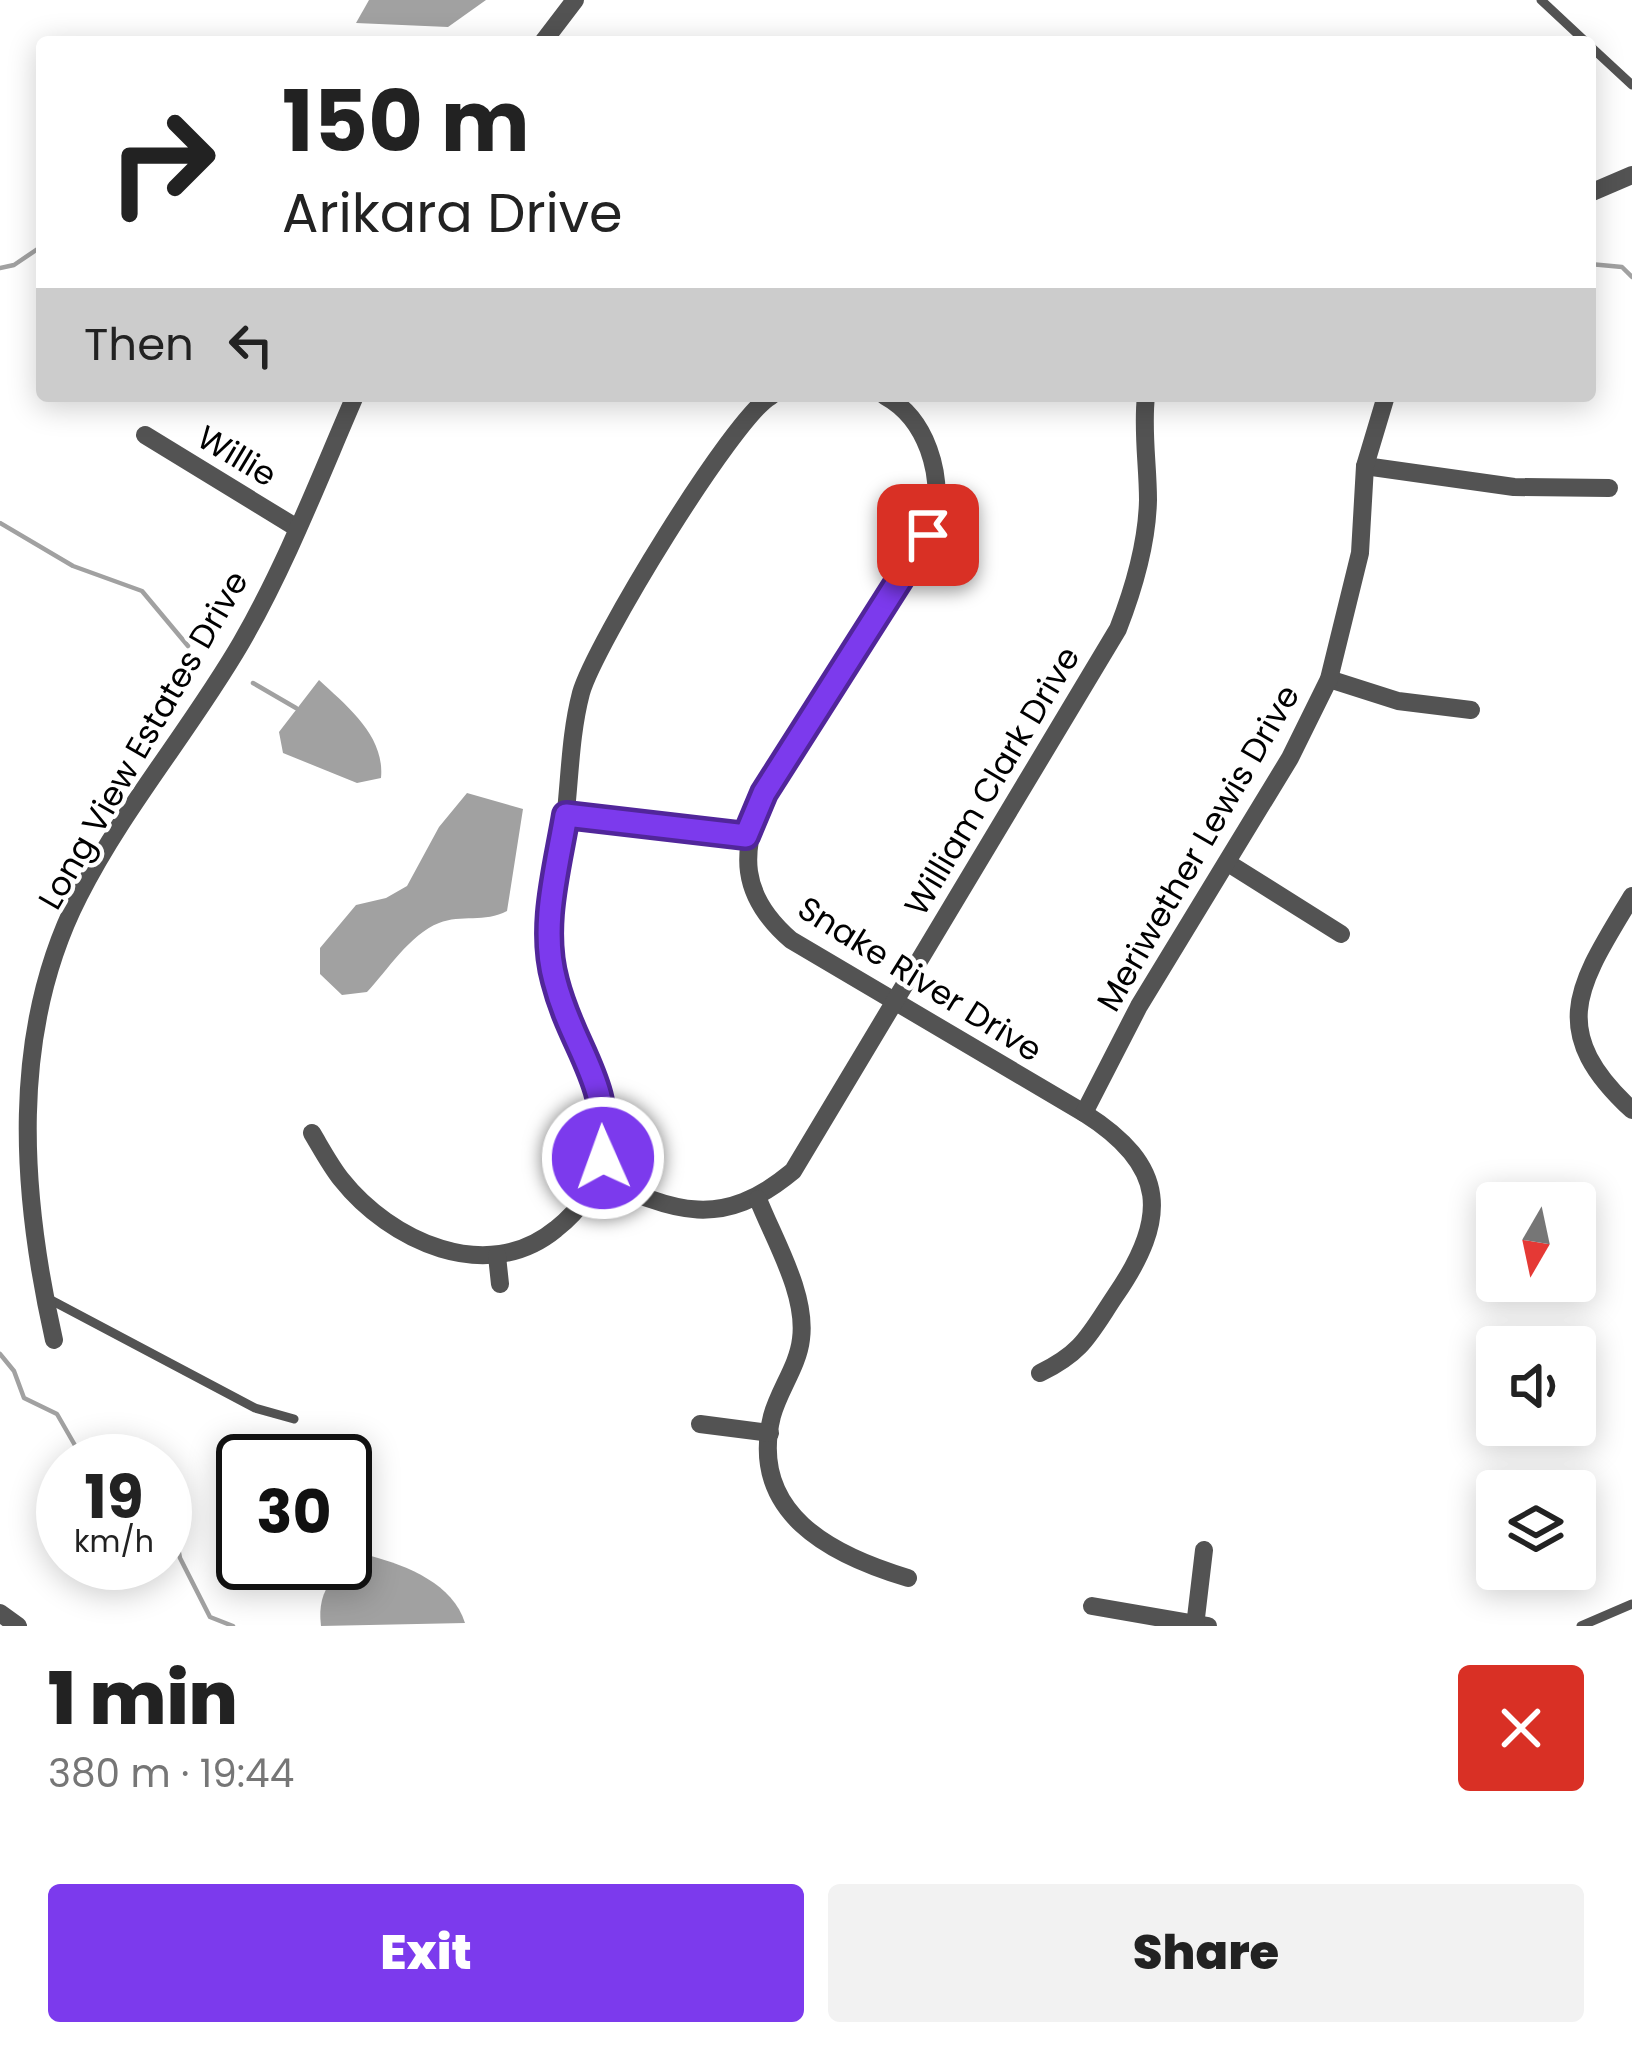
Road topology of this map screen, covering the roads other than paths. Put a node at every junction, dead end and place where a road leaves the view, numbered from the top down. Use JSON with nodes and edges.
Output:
{"nodes":[{"id":1,"x":574,"y":0,"type":"edge"},
{"id":2,"x":1541,"y":0,"type":"edge"},
{"id":3,"x":547,"y":36,"type":"edge"},
{"id":4,"x":1579,"y":36,"type":"edge"},
{"id":5,"x":1596,"y":51,"type":"edge"},
{"id":6,"x":1632,"y":85,"type":"edge"},
{"id":7,"x":1632,"y":175,"type":"edge"},
{"id":8,"x":1596,"y":190,"type":"edge"},
{"id":9,"x":353,"y":402,"type":"edge"},
{"id":10,"x":760,"y":402,"type":"edge"},
{"id":11,"x":893,"y":402,"type":"edge"},
{"id":12,"x":1145,"y":402,"type":"edge"},
{"id":13,"x":1384,"y":402,"type":"edge"},
{"id":14,"x":145,"y":435,"type":"dead end"},
{"id":15,"x":1365,"y":466,"type":"junction"},
{"id":16,"x":1609,"y":488,"type":"dead end"},
{"id":17,"x":297,"y":528,"type":"junction"},
{"id":18,"x":1329,"y":679,"type":"junction"},
{"id":19,"x":1471,"y":710,"type":"dead end"},
{"id":20,"x":566,"y":815,"type":"junction"},
{"id":21,"x":746,"y":836,"type":"junction"},
{"id":22,"x":1228,"y":863,"type":"junction"},
{"id":23,"x":1632,"y":896,"type":"edge"},
{"id":24,"x":1341,"y":934,"type":"dead end"},
{"id":25,"x":892,"y":1003,"type":"junction"},
{"id":26,"x":1632,"y":1110,"type":"edge"},
{"id":27,"x":1084,"y":1113,"type":"junction"},
{"id":28,"x":312,"y":1133,"type":"dead end"},
{"id":29,"x":597,"y":1176,"type":"junction"},
{"id":30,"x":758,"y":1199,"type":"junction"},
{"id":31,"x":496,"y":1256,"type":"junction"},
{"id":32,"x":500,"y":1284,"type":"dead end"},
{"id":33,"x":44,"y":1297,"type":"junction"},
{"id":34,"x":54,"y":1340,"type":"dead end"},
{"id":35,"x":1040,"y":1373,"type":"dead end"},
{"id":36,"x":294,"y":1419,"type":"dead end"},
{"id":37,"x":700,"y":1424,"type":"dead end"},
{"id":38,"x":770,"y":1432,"type":"junction"},
{"id":39,"x":1204,"y":1550,"type":"dead end"},
{"id":40,"x":908,"y":1578,"type":"dead end"},
{"id":41,"x":1632,"y":1604,"type":"edge"},
{"id":42,"x":1092,"y":1606,"type":"dead end"},
{"id":43,"x":0,"y":1613,"type":"edge"},
{"id":44,"x":1199,"y":1625,"type":"edge"},
{"id":45,"x":18,"y":1626,"type":"edge"},
{"id":46,"x":1581,"y":1626,"type":"edge"}],
"edges":[{"from":1,"to":3,"type":"street"},
{"from":2,"to":4,"type":"lane"},
{"from":5,"to":6,"type":"lane"},
{"from":7,"to":8,"type":"street"},
{"from":9,"to":17,"type":"street","name":"Long View Estates Drive"},
{"from":10,"to":20,"type":"street"},
{"from":11,"to":21,"type":"street"},
{"from":12,"to":25,"type":"street","name":"William Clark Drive"},
{"from":13,"to":15,"type":"street","name":"Meriwether Lewis Drive"},
{"from":14,"to":17,"type":"street","name":"Willie"},
{"from":15,"to":16,"type":"street"},
{"from":15,"to":18,"type":"street","name":"Meriwether Lewis Drive"},
{"from":17,"to":33,"type":"street","name":"Long View Estates Drive"},
{"from":18,"to":19,"type":"street"},
{"from":18,"to":22,"type":"street","name":"Meriwether Lewis Drive"},
{"from":20,"to":21,"type":"street"},
{"from":20,"to":29,"type":"street"},
{"from":21,"to":25,"type":"street","name":"Snake River Drive"},
{"from":22,"to":24,"type":"street"},
{"from":22,"to":27,"type":"street","name":"Meriwether Lewis Drive"},
{"from":23,"to":26,"type":"street"},
{"from":25,"to":27,"type":"street","name":"Snake River Drive"},
{"from":25,"to":30,"type":"street","name":"William Clark Drive"},
{"from":27,"to":35,"type":"street","name":"Snake River Drive"},
{"from":28,"to":31,"type":"street"},
{"from":29,"to":30,"type":"street"},
{"from":29,"to":31,"type":"street"},
{"from":30,"to":38,"type":"street"},
{"from":31,"to":32,"type":"street"},
{"from":33,"to":34,"type":"street","name":"Long View Estates Drive"},
{"from":33,"to":36,"type":"lane"},
{"from":37,"to":38,"type":"street"},
{"from":38,"to":40,"type":"street"},
{"from":39,"to":44,"type":"street"},
{"from":41,"to":46,"type":"lane"},
{"from":42,"to":44,"type":"street"},
{"from":43,"to":45,"type":"street"}]}
